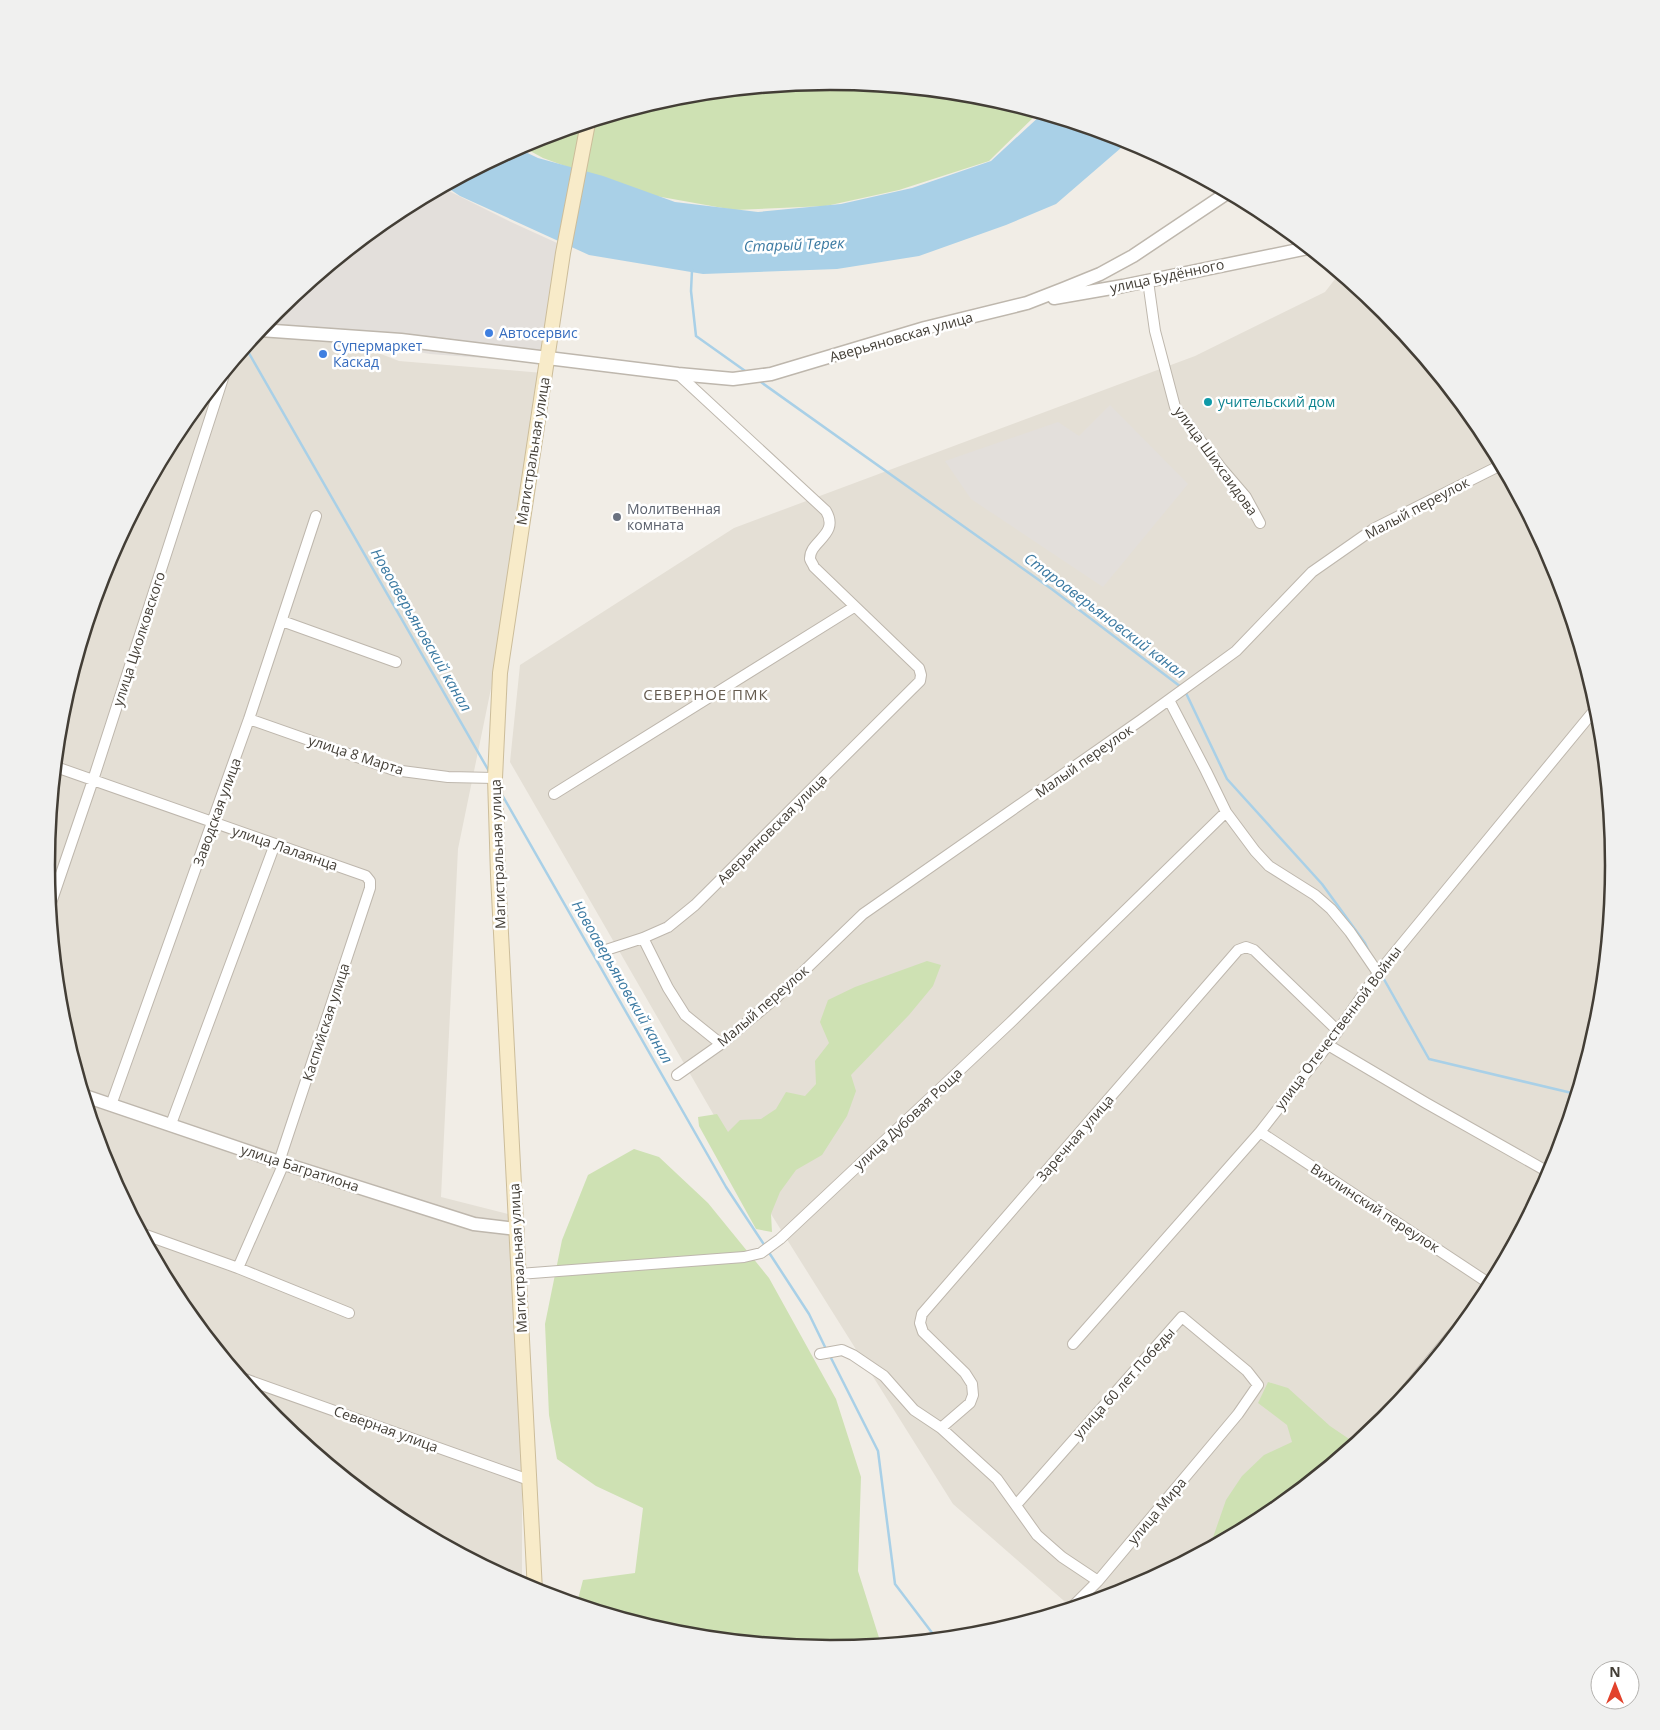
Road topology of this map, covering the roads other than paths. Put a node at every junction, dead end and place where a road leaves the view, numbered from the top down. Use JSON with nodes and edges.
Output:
{"nodes":[{"id":1,"x":587,"y":129,"type":"edge"},
{"id":2,"x":1222,"y":196,"type":"edge"},
{"id":3,"x":1301,"y":249,"type":"edge"},
{"id":4,"x":1148,"y":281,"type":"junction"},
{"id":5,"x":1027,"y":303,"type":"junction"},
{"id":6,"x":269,"y":331,"type":"edge"},
{"id":7,"x":548,"y":358,"type":"junction"},
{"id":8,"x":678,"y":374,"type":"junction"},
{"id":9,"x":220,"y":386,"type":"edge"},
{"id":10,"x":1495,"y":468,"type":"edge"},
{"id":11,"x":316,"y":516,"type":"dead end"},
{"id":12,"x":1260,"y":523,"type":"dead end"},
{"id":13,"x":854,"y":607,"type":"junction"},
{"id":14,"x":282,"y":621,"type":"junction"},
{"id":15,"x":396,"y":662,"type":"dead end"},
{"id":16,"x":1169,"y":700,"type":"junction"},
{"id":17,"x":1590,"y":715,"type":"edge"},
{"id":18,"x":250,"y":719,"type":"junction"},
{"id":19,"x":62,"y":769,"type":"edge"},
{"id":20,"x":495,"y":778,"type":"junction"},
{"id":21,"x":94,"y":780,"type":"junction"},
{"id":22,"x":554,"y":794,"type":"dead end"},
{"id":23,"x":1226,"y":812,"type":"junction"},
{"id":24,"x":213,"y":822,"type":"junction"},
{"id":25,"x":275,"y":844,"type":"junction"},
{"id":26,"x":370,"y":881,"type":"joint"},
{"id":27,"x":56,"y":889,"type":"edge"},
{"id":28,"x":643,"y":938,"type":"junction"},
{"id":29,"x":606,"y":950,"type":"dead end"},
{"id":30,"x":1378,"y":973,"type":"junction"},
{"id":31,"x":1338,"y":1031,"type":"junction"},
{"id":32,"x":721,"y":1044,"type":"junction"},
{"id":33,"x":1328,"y":1045,"type":"junction"},
{"id":34,"x":678,"y":1075,"type":"dead end"},
{"id":35,"x":91,"y":1098,"type":"edge"},
{"id":36,"x":111,"y":1105,"type":"junction"},
{"id":37,"x":171,"y":1124,"type":"junction"},
{"id":38,"x":1260,"y":1132,"type":"junction"},
{"id":39,"x":282,"y":1162,"type":"junction"},
{"id":40,"x":1543,"y":1168,"type":"edge"},
{"id":41,"x":517,"y":1229,"type":"junction"},
{"id":42,"x":151,"y":1237,"type":"edge"},
{"id":43,"x":238,"y":1268,"type":"junction"},
{"id":44,"x":519,"y":1274,"type":"junction"},
{"id":45,"x":1484,"y":1280,"type":"edge"},
{"id":46,"x":349,"y":1313,"type":"dead end"},
{"id":47,"x":1073,"y":1344,"type":"dead end"},
{"id":48,"x":820,"y":1354,"type":"dead end"},
{"id":49,"x":252,"y":1382,"type":"edge"},
{"id":50,"x":1238,"y":1414,"type":"joint"},
{"id":51,"x":941,"y":1428,"type":"junction"},
{"id":52,"x":529,"y":1480,"type":"junction"},
{"id":53,"x":1016,"y":1505,"type":"junction"},
{"id":54,"x":1098,"y":1581,"type":"junction"},
{"id":55,"x":534,"y":1582,"type":"edge"},
{"id":56,"x":1081,"y":1598,"type":"edge"}],
"edges":[{"from":1,"to":7,"type":"main road","name":"Магистральная улица"},
{"from":2,"to":5,"type":"street","name":"Аверьяновская улица"},
{"from":3,"to":4,"type":"street","name":"улица Будённого"},
{"from":4,"to":5,"type":"street","name":"улица Будённого"},
{"from":4,"to":12,"type":"street","name":"улица Шихсаидова"},
{"from":5,"to":8,"type":"street","name":"Аверьяновская улица"},
{"from":6,"to":7,"type":"street","name":"Аверьяновская улица"},
{"from":7,"to":8,"type":"street","name":"Аверьяновская улица"},
{"from":7,"to":20,"type":"main road","name":"Магистральная улица"},
{"from":8,"to":13,"type":"street"},
{"from":9,"to":21,"type":"street","name":"улица Циолковского"},
{"from":10,"to":16,"type":"street","name":"Малый переулок"},
{"from":11,"to":14,"type":"street","name":"Заводская улица"},
{"from":13,"to":22,"type":"street"},
{"from":13,"to":28,"type":"street","name":"Аверьяновская улица"},
{"from":14,"to":15,"type":"street"},
{"from":14,"to":18,"type":"street","name":"Заводская улица"},
{"from":16,"to":23,"type":"street"},
{"from":16,"to":32,"type":"street","name":"Малый переулок"},
{"from":17,"to":30,"type":"street","name":"улица Отечественной Войны"},
{"from":18,"to":20,"type":"street","name":"улица 8 Марта"},
{"from":18,"to":24,"type":"street","name":"Заводская улица"},
{"from":19,"to":21,"type":"street","name":"улица Лалаянца"},
{"from":20,"to":41,"type":"main road","name":"Магистральная улица"},
{"from":21,"to":24,"type":"street","name":"улица Лалаянца"},
{"from":21,"to":27,"type":"street","name":"улица Циолковского"},
{"from":23,"to":30,"type":"street"},
{"from":23,"to":44,"type":"street","name":"улица Дубовая Роща"},
{"from":24,"to":25,"type":"street","name":"улица Лалаянца"},
{"from":24,"to":36,"type":"street","name":"Заводская улица"},
{"from":25,"to":26,"type":"street","name":"улица Лалаянца"},
{"from":25,"to":37,"type":"street"},
{"from":26,"to":39,"type":"street","name":"Каспийская улица"},
{"from":28,"to":29,"type":"street","name":"Аверьяновская улица"},
{"from":28,"to":32,"type":"street"},
{"from":30,"to":31,"type":"street","name":"улица Отечественной Войны"},
{"from":31,"to":33,"type":"street","name":"улица Отечественной Войны"},
{"from":31,"to":51,"type":"street","name":"Заречная улица"},
{"from":32,"to":34,"type":"street","name":"Малый переулок"},
{"from":33,"to":38,"type":"street","name":"улица Отечественной Войны"},
{"from":33,"to":40,"type":"street"},
{"from":35,"to":36,"type":"street","name":"улица Багратиона"},
{"from":36,"to":37,"type":"street","name":"улица Багратиона"},
{"from":37,"to":39,"type":"street","name":"улица Багратиона"},
{"from":38,"to":45,"type":"street","name":"Вихлинский переулок"},
{"from":38,"to":47,"type":"street","name":"улица Отечественной Войны"},
{"from":39,"to":41,"type":"street","name":"улица Багратиона"},
{"from":39,"to":43,"type":"street","name":"Каспийская улица"},
{"from":41,"to":44,"type":"main road","name":"Магистральная улица"},
{"from":42,"to":43,"type":"street"},
{"from":43,"to":46,"type":"street"},
{"from":44,"to":52,"type":"main road","name":"Магистральная улица"},
{"from":48,"to":51,"type":"street"},
{"from":49,"to":52,"type":"street","name":"Северная улица"},
{"from":50,"to":53,"type":"street","name":"улица 60 лет Победы"},
{"from":50,"to":54,"type":"street","name":"улица Мира"},
{"from":51,"to":53,"type":"street"},
{"from":52,"to":55,"type":"main road","name":"Магистральная улица"},
{"from":53,"to":54,"type":"street"},
{"from":54,"to":56,"type":"street","name":"улица Мира"}]}
